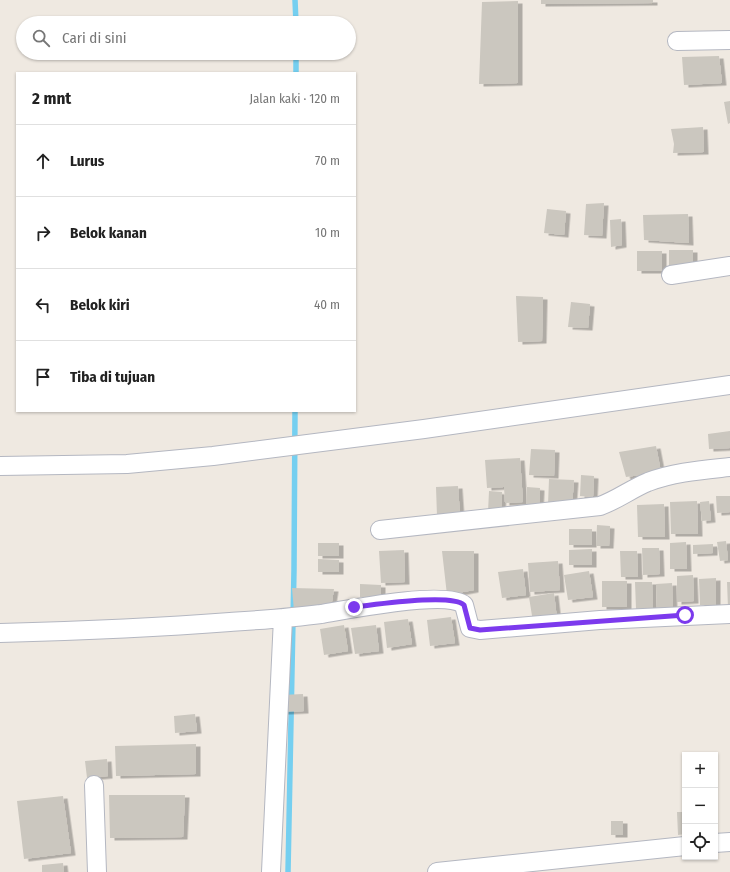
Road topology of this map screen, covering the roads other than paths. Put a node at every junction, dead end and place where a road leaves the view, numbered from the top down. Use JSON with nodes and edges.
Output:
{"nodes":[{"id":1,"x":730,"y":40,"type":"edge"},
{"id":2,"x":677,"y":41,"type":"dead end"},
{"id":3,"x":730,"y":266,"type":"edge"},
{"id":4,"x":671,"y":275,"type":"dead end"},
{"id":5,"x":730,"y":385,"type":"edge"},
{"id":6,"x":0,"y":466,"type":"edge"},
{"id":7,"x":730,"y":467,"type":"edge"},
{"id":8,"x":380,"y":530,"type":"dead end"},
{"id":9,"x":730,"y":614,"type":"edge"},
{"id":10,"x":282,"y":618,"type":"junction"},
{"id":11,"x":0,"y":633,"type":"edge"},
{"id":12,"x":94,"y":785,"type":"dead end"},
{"id":13,"x":730,"y":842,"type":"edge"},
{"id":14,"x":718,"y":843,"type":"edge"},
{"id":15,"x":682,"y":846,"type":"edge"},
{"id":16,"x":97,"y":872,"type":"edge"},
{"id":17,"x":271,"y":872,"type":"edge"},
{"id":18,"x":437,"y":872,"type":"edge"}],
"edges":[{"from":1,"to":2,"type":"street"},
{"from":3,"to":4,"type":"street"},
{"from":5,"to":6,"type":"street"},
{"from":7,"to":8,"type":"street"},
{"from":9,"to":10,"type":"street"},
{"from":10,"to":11,"type":"street"},
{"from":10,"to":17,"type":"street"},
{"from":12,"to":16,"type":"street"},
{"from":13,"to":14,"type":"street"},
{"from":15,"to":18,"type":"street"}]}
